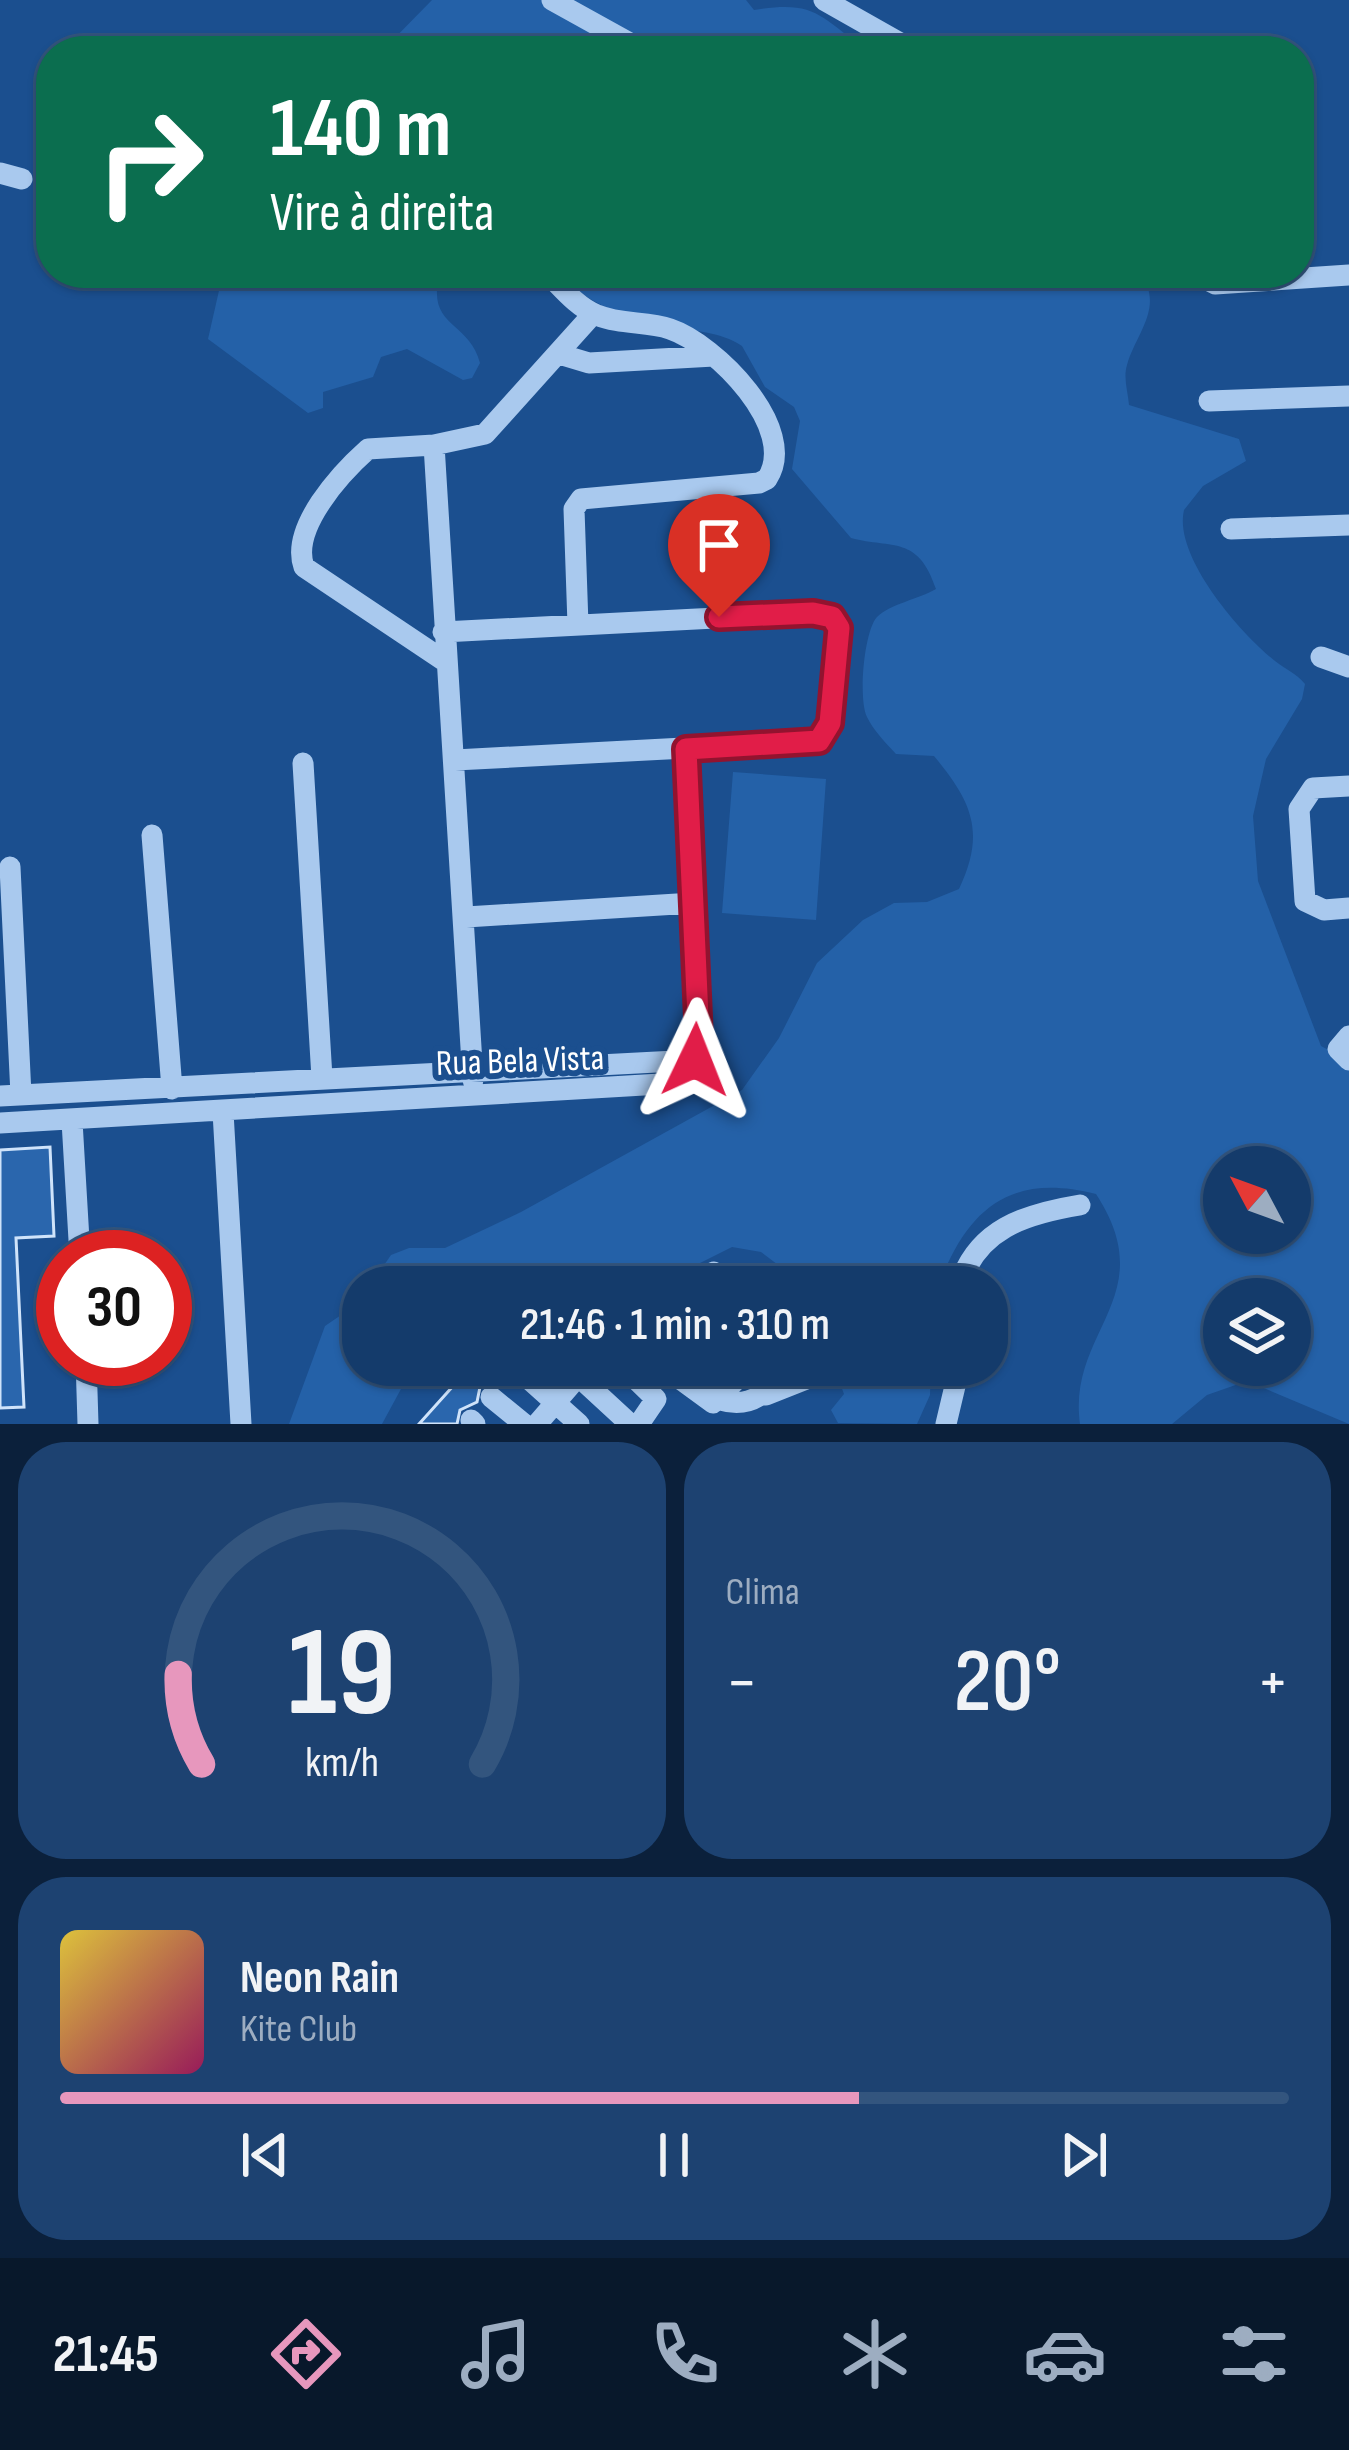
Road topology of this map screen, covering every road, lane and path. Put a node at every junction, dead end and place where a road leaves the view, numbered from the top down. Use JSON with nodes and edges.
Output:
{"nodes":[{"id":1,"x":553,"y":0,"type":"edge"},
{"id":2,"x":824,"y":0,"type":"edge"},
{"id":3,"x":617,"y":36,"type":"edge"},
{"id":4,"x":888,"y":36,"type":"edge"},
{"id":5,"x":1349,"y":275,"type":"edge"},
{"id":6,"x":1314,"y":277,"type":"edge"},
{"id":7,"x":564,"y":288,"type":"edge"},
{"id":8,"x":593,"y":314,"type":"junction"},
{"id":9,"x":559,"y":354,"type":"junction"},
{"id":10,"x":714,"y":356,"type":"junction"},
{"id":11,"x":1349,"y":396,"type":"edge"},
{"id":12,"x":1209,"y":400,"type":"dead end"},
{"id":13,"x":434,"y":445,"type":"junction"},
{"id":14,"x":1349,"y":525,"type":"edge"},
{"id":15,"x":1231,"y":529,"type":"dead end"},
{"id":16,"x":578,"y":625,"type":"junction"},
{"id":17,"x":443,"y":632,"type":"junction"},
{"id":18,"x":1321,"y":657,"type":"dead end"},
{"id":19,"x":446,"y":662,"type":"junction"},
{"id":20,"x":1349,"y":667,"type":"edge"},
{"id":21,"x":686,"y":749,"type":"junction"},
{"id":22,"x":454,"y":760,"type":"junction"},
{"id":23,"x":303,"y":763,"type":"dead end"},
{"id":24,"x":1349,"y":786,"type":"edge"},
{"id":25,"x":152,"y":835,"type":"dead end"},
{"id":26,"x":10,"y":867,"type":"dead end"},
{"id":27,"x":693,"y":903,"type":"junction"},
{"id":28,"x":1349,"y":908,"type":"edge"},
{"id":29,"x":466,"y":917,"type":"junction"},
{"id":30,"x":1349,"y":1036,"type":"edge"},
{"id":31,"x":1349,"y":1060,"type":"edge"},
{"id":32,"x":322,"y":1078,"type":"junction"},
{"id":33,"x":473,"y":1081,"type":"junction"},
{"id":34,"x":237,"y":1086,"type":"junction"},
{"id":35,"x":172,"y":1089,"type":"junction"},
{"id":36,"x":10,"y":1095,"type":"edge"},
{"id":37,"x":231,"y":1111,"type":"junction"},
{"id":38,"x":72,"y":1121,"type":"junction"},
{"id":39,"x":0,"y":1123,"type":"edge"},
{"id":40,"x":1080,"y":1205,"type":"dead end"},
{"id":41,"x":78,"y":1230,"type":"edge"},
{"id":42,"x":969,"y":1266,"type":"edge"},
{"id":43,"x":87,"y":1386,"type":"edge"},
{"id":44,"x":537,"y":1386,"type":"edge"},
{"id":45,"x":569,"y":1386,"type":"edge"},
{"id":46,"x":596,"y":1386,"type":"edge"},
{"id":47,"x":643,"y":1386,"type":"edge"},
{"id":48,"x":686,"y":1386,"type":"edge"},
{"id":49,"x":732,"y":1386,"type":"edge"},
{"id":50,"x":772,"y":1386,"type":"edge"},
{"id":51,"x":788,"y":1386,"type":"edge"},
{"id":52,"x":955,"y":1386,"type":"edge"},
{"id":53,"x":765,"y":1395,"type":"junction"},
{"id":54,"x":491,"y":1397,"type":"dead end"},
{"id":55,"x":720,"y":1400,"type":"junction"},
{"id":56,"x":555,"y":1402,"type":"junction"},
{"id":57,"x":88,"y":1424,"type":"edge"},
{"id":58,"x":241,"y":1424,"type":"edge"},
{"id":59,"x":524,"y":1424,"type":"edge"},
{"id":60,"x":537,"y":1424,"type":"edge"},
{"id":61,"x":579,"y":1424,"type":"edge"},
{"id":62,"x":630,"y":1424,"type":"edge"},
{"id":63,"x":639,"y":1424,"type":"edge"},
{"id":64,"x":946,"y":1424,"type":"edge"}],
"edges":[{"from":1,"to":3,"type":"street"},
{"from":2,"to":4,"type":"street"},
{"from":5,"to":6,"type":"street"},
{"from":7,"to":8,"type":"street"},
{"from":8,"to":9,"type":"street"},
{"from":8,"to":10,"type":"street"},
{"from":9,"to":10,"type":"street"},
{"from":9,"to":13,"type":"street"},
{"from":10,"to":16,"type":"street"},
{"from":11,"to":12,"type":"street"},
{"from":13,"to":17,"type":"street"},
{"from":13,"to":19,"type":"street"},
{"from":14,"to":15,"type":"street"},
{"from":16,"to":17,"type":"street"},
{"from":16,"to":21,"type":"street"},
{"from":17,"to":19,"type":"street"},
{"from":18,"to":20,"type":"street"},
{"from":19,"to":22,"type":"street"},
{"from":21,"to":22,"type":"street"},
{"from":21,"to":27,"type":"street"},
{"from":22,"to":29,"type":"street"},
{"from":23,"to":32,"type":"street"},
{"from":24,"to":28,"type":"street"},
{"from":25,"to":35,"type":"street"},
{"from":26,"to":36,"type":"street"},
{"from":27,"to":29,"type":"street"},
{"from":27,"to":33,"type":"street","name":"Rua Bela Vista"},
{"from":29,"to":33,"type":"street"},
{"from":30,"to":31,"type":"street"},
{"from":32,"to":33,"type":"street","name":"Rua Bela Vista"},
{"from":32,"to":34,"type":"street","name":"Rua Bela Vista"},
{"from":33,"to":37,"type":"street","name":"Rua Bela Vista"},
{"from":34,"to":35,"type":"street","name":"Rua Bela Vista"},
{"from":34,"to":37,"type":"street"},
{"from":35,"to":36,"type":"street","name":"Rua Bela Vista"},
{"from":37,"to":38,"type":"street","name":"Rua Bela Vista"},
{"from":37,"to":58,"type":"street"},
{"from":38,"to":39,"type":"street","name":"Rua Bela Vista"},
{"from":38,"to":41,"type":"street"},
{"from":40,"to":42,"type":"street"},
{"from":43,"to":57,"type":"street"},
{"from":44,"to":56,"type":"street"},
{"from":45,"to":56,"type":"street"},
{"from":46,"to":62,"type":"street"},
{"from":47,"to":63,"type":"street"},
{"from":48,"to":55,"type":"street"},
{"from":49,"to":55,"type":"street"},
{"from":50,"to":53,"type":"street"},
{"from":51,"to":53,"type":"street"},
{"from":52,"to":64,"type":"street"},
{"from":53,"to":55,"type":"street"},
{"from":54,"to":59,"type":"street"},
{"from":56,"to":60,"type":"street"},
{"from":56,"to":61,"type":"street"}]}
